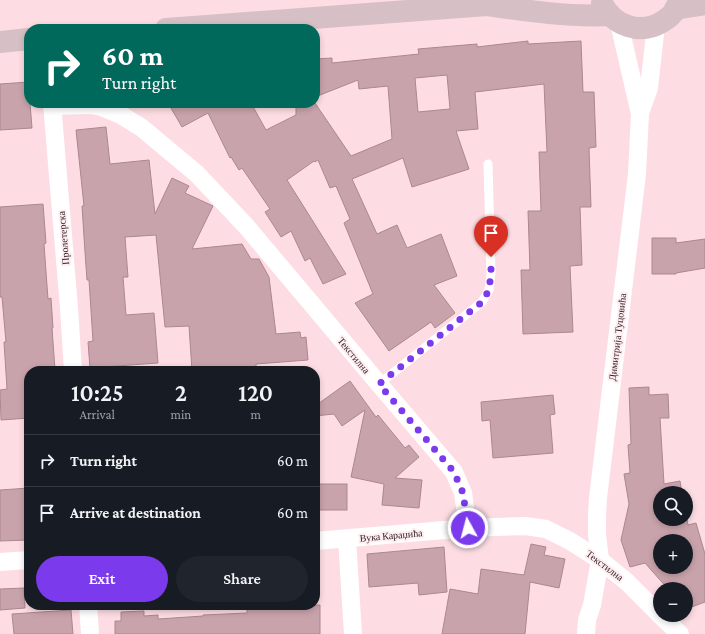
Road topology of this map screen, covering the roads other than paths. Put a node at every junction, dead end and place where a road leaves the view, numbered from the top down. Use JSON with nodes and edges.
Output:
{"nodes":[{"id":1,"x":494,"y":2,"type":"edge"},
{"id":2,"x":705,"y":4,"type":"edge"},
{"id":3,"x":677,"y":5,"type":"edge"},
{"id":4,"x":610,"y":13,"type":"edge"},
{"id":5,"x":227,"y":24,"type":"edge"},
{"id":6,"x":656,"y":25,"type":"junction"},
{"id":7,"x":24,"y":40,"type":"edge"},
{"id":8,"x":0,"y":42,"type":"edge"},
{"id":9,"x":52,"y":108,"type":"edge"},
{"id":10,"x":104,"y":108,"type":"edge"},
{"id":11,"x":640,"y":114,"type":"junction"},
{"id":12,"x":488,"y":164,"type":"dead end"},
{"id":13,"x":73,"y":366,"type":"edge"},
{"id":14,"x":379,"y":384,"type":"junction"},
{"id":15,"x":468,"y":528,"type":"junction"},
{"id":16,"x":347,"y":539,"type":"junction"},
{"id":17,"x":320,"y":541,"type":"edge"},
{"id":18,"x":24,"y":560,"type":"edge"},
{"id":19,"x":600,"y":560,"type":"junction"},
{"id":20,"x":0,"y":562,"type":"edge"},
{"id":21,"x":653,"y":608,"type":"edge"},
{"id":22,"x":88,"y":610,"type":"edge"},
{"id":23,"x":667,"y":622,"type":"edge"},
{"id":24,"x":90,"y":634,"type":"edge"},
{"id":25,"x":353,"y":634,"type":"edge"},
{"id":26,"x":586,"y":634,"type":"edge"},
{"id":27,"x":680,"y":634,"type":"edge"}],
"edges":[{"from":1,"to":4,"type":"main road"},
{"from":1,"to":5,"type":"main road"},
{"from":2,"to":3,"type":"main road"},
{"from":3,"to":6,"type":"main road"},
{"from":4,"to":6,"type":"main road"},
{"from":4,"to":11,"type":"street","name":"Димитрија Туцовића"},
{"from":6,"to":11,"type":"street","name":"Димитрија Туцовића"},
{"from":7,"to":8,"type":"main road"},
{"from":9,"to":13,"type":"street","name":"Пролетерска"},
{"from":10,"to":14,"type":"street","name":"Текстилна"},
{"from":11,"to":19,"type":"street","name":"Димитрија Туцовића"},
{"from":12,"to":14,"type":"lane"},
{"from":14,"to":15,"type":"street","name":"Текстилна"},
{"from":15,"to":16,"type":"street","name":"Вука Караџића"},
{"from":15,"to":19,"type":"street","name":"Текстилна"},
{"from":16,"to":17,"type":"street","name":"Вука Караџића"},
{"from":16,"to":25,"type":"street"},
{"from":18,"to":20,"type":"street"},
{"from":19,"to":21,"type":"street","name":"Текстилна"},
{"from":19,"to":26,"type":"street","name":"Димитрија Туцовића"},
{"from":22,"to":24,"type":"street"},
{"from":23,"to":27,"type":"street","name":"Текстилна"}]}
